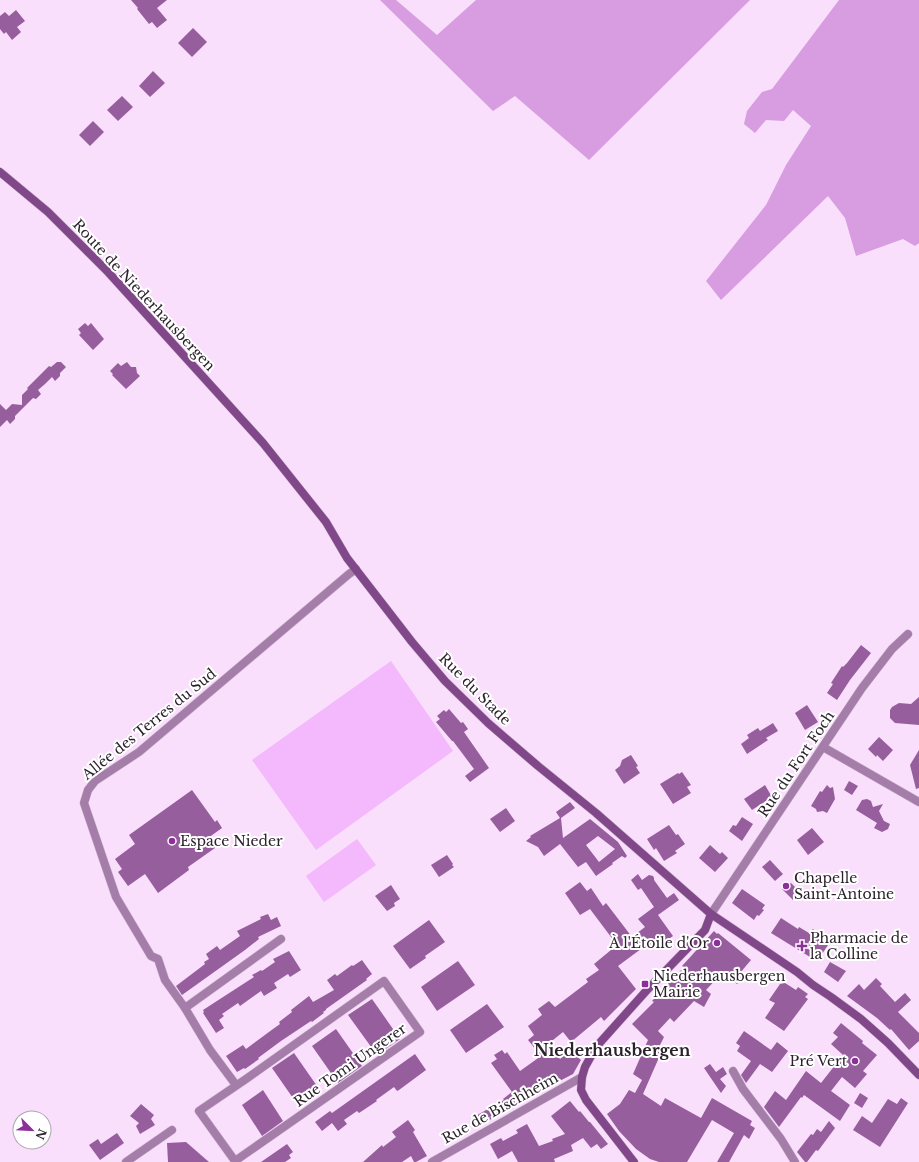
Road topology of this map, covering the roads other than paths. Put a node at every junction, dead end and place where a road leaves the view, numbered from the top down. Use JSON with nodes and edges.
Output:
{"nodes":[{"id":1,"x":0,"y":172,"type":"edge"},
{"id":2,"x":263,"y":443,"type":"joint"},
{"id":3,"x":356,"y":569,"type":"junction"},
{"id":4,"x":908,"y":634,"type":"dead end"},
{"id":5,"x":823,"y":747,"type":"junction"},
{"id":6,"x":919,"y":802,"type":"edge"},
{"id":7,"x":711,"y":914,"type":"junction"},
{"id":8,"x":281,"y":939,"type":"dead end"},
{"id":9,"x":185,"y":1008,"type":"junction"},
{"id":10,"x":733,"y":1071,"type":"dead end"},
{"id":11,"x":919,"y":1075,"type":"edge"},
{"id":12,"x":582,"y":1077,"type":"junction"},
{"id":13,"x":236,"y":1085,"type":"junction"},
{"id":14,"x":172,"y":1130,"type":"dead end"},
{"id":15,"x":126,"y":1162,"type":"edge"},
{"id":16,"x":235,"y":1162,"type":"edge"},
{"id":17,"x":432,"y":1162,"type":"edge"},
{"id":18,"x":634,"y":1162,"type":"edge"},
{"id":19,"x":794,"y":1162,"type":"edge"}],
"edges":[{"from":1,"to":2,"type":"street","name":"Route de Niederhausbergen"},
{"from":2,"to":3,"type":"street","name":"Rue du Stade"},
{"from":3,"to":7,"type":"street","name":"Rue du Stade"},
{"from":3,"to":9,"type":"street","name":"Allée des Terres du Sud"},
{"from":4,"to":5,"type":"street","name":"Rue du Fort Foch"},
{"from":5,"to":6,"type":"street"},
{"from":5,"to":7,"type":"street","name":"Rue du Fort Foch"},
{"from":7,"to":11,"type":"street","name":"Rue du Stade"},
{"from":7,"to":12,"type":"street"},
{"from":8,"to":9,"type":"street"},
{"from":9,"to":13,"type":"street","name":"Allée des Terres du Sud"},
{"from":10,"to":19,"type":"street"},
{"from":12,"to":17,"type":"street","name":"Rue de Bischheim"},
{"from":12,"to":18,"type":"street"},
{"from":13,"to":16,"type":"street","name":"Rue Tomi Ungerer"},
{"from":13,"to":16,"type":"street","name":"Rue Tomi Ungerer"},
{"from":14,"to":15,"type":"street"}]}
